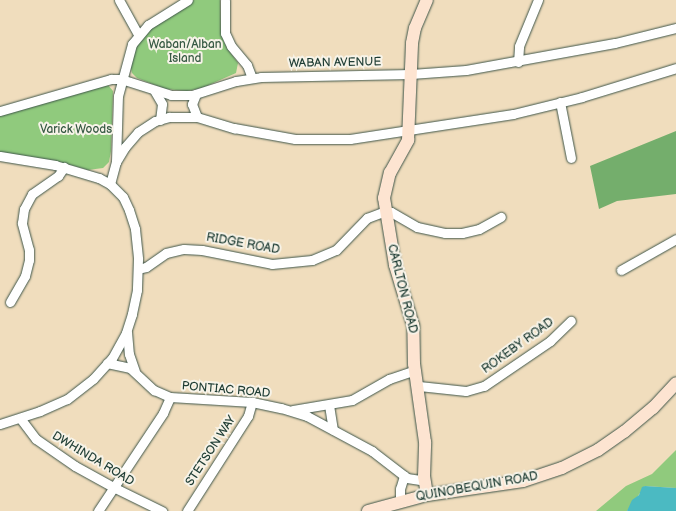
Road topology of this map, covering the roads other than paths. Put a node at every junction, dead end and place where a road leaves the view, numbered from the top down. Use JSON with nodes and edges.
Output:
{"nodes":[{"id":1,"x":119,"y":0,"type":"edge"},
{"id":2,"x":188,"y":0,"type":"edge"},
{"id":3,"x":225,"y":0,"type":"edge"},
{"id":4,"x":427,"y":0,"type":"edge"},
{"id":5,"x":538,"y":0,"type":"edge"},
{"id":6,"x":676,"y":28,"type":"edge"},
{"id":7,"x":138,"y":34,"type":"junction"},
{"id":8,"x":518,"y":62,"type":"junction"},
{"id":9,"x":676,"y":68,"type":"edge"},
{"id":10,"x":411,"y":74,"type":"junction"},
{"id":11,"x":252,"y":78,"type":"junction"},
{"id":12,"x":122,"y":79,"type":"junction"},
{"id":13,"x":154,"y":90,"type":"junction"},
{"id":14,"x":196,"y":94,"type":"junction"},
{"id":15,"x":560,"y":102,"type":"junction"},
{"id":16,"x":0,"y":112,"type":"edge"},
{"id":17,"x":197,"y":117,"type":"junction"},
{"id":18,"x":160,"y":120,"type":"junction"},
{"id":19,"x":410,"y":131,"type":"junction"},
{"id":20,"x":0,"y":156,"type":"edge"},
{"id":21,"x":571,"y":158,"type":"dead end"},
{"id":22,"x":116,"y":162,"type":"junction"},
{"id":23,"x":64,"y":167,"type":"junction"},
{"id":24,"x":110,"y":184,"type":"junction"},
{"id":25,"x":385,"y":211,"type":"junction"},
{"id":26,"x":501,"y":217,"type":"dead end"},
{"id":27,"x":676,"y":238,"type":"edge"},
{"id":28,"x":138,"y":270,"type":"junction"},
{"id":29,"x":621,"y":270,"type":"dead end"},
{"id":30,"x":10,"y":302,"type":"dead end"},
{"id":31,"x":571,"y":321,"type":"dead end"},
{"id":32,"x":128,"y":327,"type":"junction"},
{"id":33,"x":107,"y":363,"type":"junction"},
{"id":34,"x":416,"y":370,"type":"junction"},
{"id":35,"x":135,"y":371,"type":"junction"},
{"id":36,"x":676,"y":383,"type":"edge"},
{"id":37,"x":419,"y":386,"type":"junction"},
{"id":38,"x":170,"y":397,"type":"junction"},
{"id":39,"x":252,"y":402,"type":"junction"},
{"id":40,"x":329,"y":405,"type":"junction"},
{"id":41,"x":290,"y":410,"type":"junction"},
{"id":42,"x":20,"y":418,"type":"junction"},
{"id":43,"x":0,"y":424,"type":"edge"},
{"id":44,"x":333,"y":430,"type":"junction"},
{"id":45,"x":404,"y":476,"type":"junction"},
{"id":46,"x":424,"y":481,"type":"junction"},
{"id":47,"x":113,"y":487,"type":"junction"},
{"id":48,"x":427,"y":495,"type":"junction"},
{"id":49,"x":400,"y":501,"type":"junction"},
{"id":50,"x":98,"y":511,"type":"edge"},
{"id":51,"x":162,"y":511,"type":"edge"},
{"id":52,"x":186,"y":511,"type":"edge"},
{"id":53,"x":368,"y":511,"type":"edge"}],
"edges":[{"from":1,"to":7,"type":"street"},
{"from":2,"to":7,"type":"street"},
{"from":3,"to":11,"type":"street"},
{"from":4,"to":10,"type":"street","name":"CARLTON ROAD"},
{"from":5,"to":8,"type":"street"},
{"from":6,"to":8,"type":"street","name":"WABAN AVENUE"},
{"from":7,"to":12,"type":"street"},
{"from":8,"to":10,"type":"street","name":"WABAN AVENUE"},
{"from":9,"to":15,"type":"street"},
{"from":10,"to":11,"type":"street","name":"WABAN AVENUE"},
{"from":10,"to":19,"type":"street","name":"CARLTON ROAD"},
{"from":11,"to":14,"type":"street","name":"WABAN AVENUE"},
{"from":12,"to":13,"type":"street","name":"WABAN AVENUE"},
{"from":12,"to":16,"type":"street","name":"WABAN AVENUE"},
{"from":12,"to":22,"type":"street"},
{"from":13,"to":14,"type":"street","name":"WABAN AVENUE"},
{"from":13,"to":18,"type":"street"},
{"from":14,"to":17,"type":"street"},
{"from":15,"to":19,"type":"street"},
{"from":15,"to":21,"type":"street"},
{"from":17,"to":18,"type":"street"},
{"from":17,"to":19,"type":"street"},
{"from":18,"to":22,"type":"street"},
{"from":19,"to":25,"type":"street","name":"CARLTON ROAD"},
{"from":20,"to":23,"type":"street"},
{"from":22,"to":24,"type":"street"},
{"from":23,"to":24,"type":"street"},
{"from":23,"to":30,"type":"street"},
{"from":24,"to":28,"type":"street"},
{"from":25,"to":26,"type":"street"},
{"from":25,"to":28,"type":"street","name":"RIDGE ROAD"},
{"from":25,"to":34,"type":"street","name":"CARLTON ROAD"},
{"from":27,"to":29,"type":"street"},
{"from":28,"to":32,"type":"street"},
{"from":31,"to":37,"type":"street","name":"ROKEBY ROAD"},
{"from":32,"to":33,"type":"street"},
{"from":32,"to":35,"type":"street","name":"PONTIAC ROAD"},
{"from":33,"to":35,"type":"street","name":"PONTIAC ROAD"},
{"from":33,"to":42,"type":"street"},
{"from":34,"to":37,"type":"street","name":"CARLTON ROAD"},
{"from":34,"to":40,"type":"street"},
{"from":35,"to":38,"type":"street","name":"PONTIAC ROAD"},
{"from":36,"to":48,"type":"street","name":"QUINOBEQUIN ROAD"},
{"from":37,"to":46,"type":"street","name":"CARLTON ROAD"},
{"from":38,"to":39,"type":"street","name":"PONTIAC ROAD"},
{"from":38,"to":47,"type":"street"},
{"from":39,"to":41,"type":"street","name":"PONTIAC ROAD"},
{"from":39,"to":52,"type":"street","name":"STETSON WAY"},
{"from":40,"to":41,"type":"street"},
{"from":40,"to":44,"type":"street"},
{"from":41,"to":44,"type":"street","name":"PONTIAC ROAD"},
{"from":42,"to":43,"type":"street"},
{"from":42,"to":47,"type":"street","name":"DWHINDA ROAD"},
{"from":44,"to":45,"type":"street","name":"PONTIAC ROAD"},
{"from":45,"to":46,"type":"street","name":"PONTIAC ROAD"},
{"from":45,"to":49,"type":"street"},
{"from":46,"to":48,"type":"street","name":"CARLTON ROAD"},
{"from":47,"to":50,"type":"street"},
{"from":47,"to":51,"type":"street","name":"DWHINDA ROAD"},
{"from":48,"to":49,"type":"street","name":"QUINOBEQUIN ROAD"},
{"from":49,"to":53,"type":"street","name":"QUINOBEQUIN ROAD"}]}
